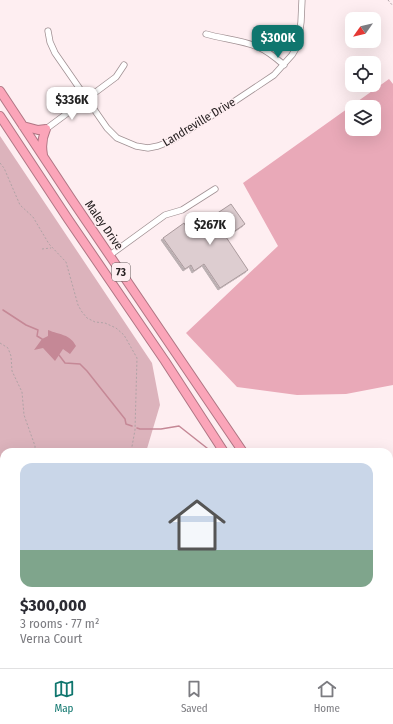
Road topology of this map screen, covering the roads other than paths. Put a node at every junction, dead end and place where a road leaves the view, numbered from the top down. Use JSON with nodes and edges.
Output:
{"nodes":[{"id":1,"x":302,"y":0,"type":"edge"},
{"id":2,"x":48,"y":31,"type":"dead end"},
{"id":3,"x":206,"y":34,"type":"dead end"},
{"id":4,"x":124,"y":65,"type":"dead end"},
{"id":5,"x":284,"y":65,"type":"junction"},
{"id":6,"x":0,"y":91,"type":"edge"},
{"id":7,"x":86,"y":98,"type":"junction"},
{"id":8,"x":0,"y":116,"type":"edge"},
{"id":9,"x":23,"y":126,"type":"junction"},
{"id":10,"x":46,"y":129,"type":"junction"},
{"id":11,"x":44,"y":157,"type":"junction"},
{"id":12,"x":215,"y":189,"type":"dead end"},
{"id":13,"x":110,"y":255,"type":"junction"},
{"id":14,"x":221,"y":448,"type":"edge"},
{"id":15,"x":240,"y":448,"type":"edge"}],
"edges":[{"from":1,"to":5,"type":"street","name":"Landreville Drive"},
{"from":2,"to":7,"type":"street","name":"Landreville Drive"},
{"from":3,"to":5,"type":"street"},
{"from":4,"to":7,"type":"street"},
{"from":5,"to":7,"type":"street","name":"Landreville Drive"},
{"from":6,"to":9,"type":"highway","name":"Maley Drive","number":"73"},
{"from":7,"to":10,"type":"street"},
{"from":8,"to":14,"type":"highway","number":"73"},
{"from":9,"to":10,"type":"highway"},
{"from":9,"to":11,"type":"highway","name":"Maley Drive","number":"73"},
{"from":10,"to":11,"type":"highway"},
{"from":11,"to":13,"type":"highway","name":"Maley Drive","number":"73"},
{"from":12,"to":13,"type":"street"},
{"from":13,"to":15,"type":"highway","name":"Maley Drive","number":"73"}]}
